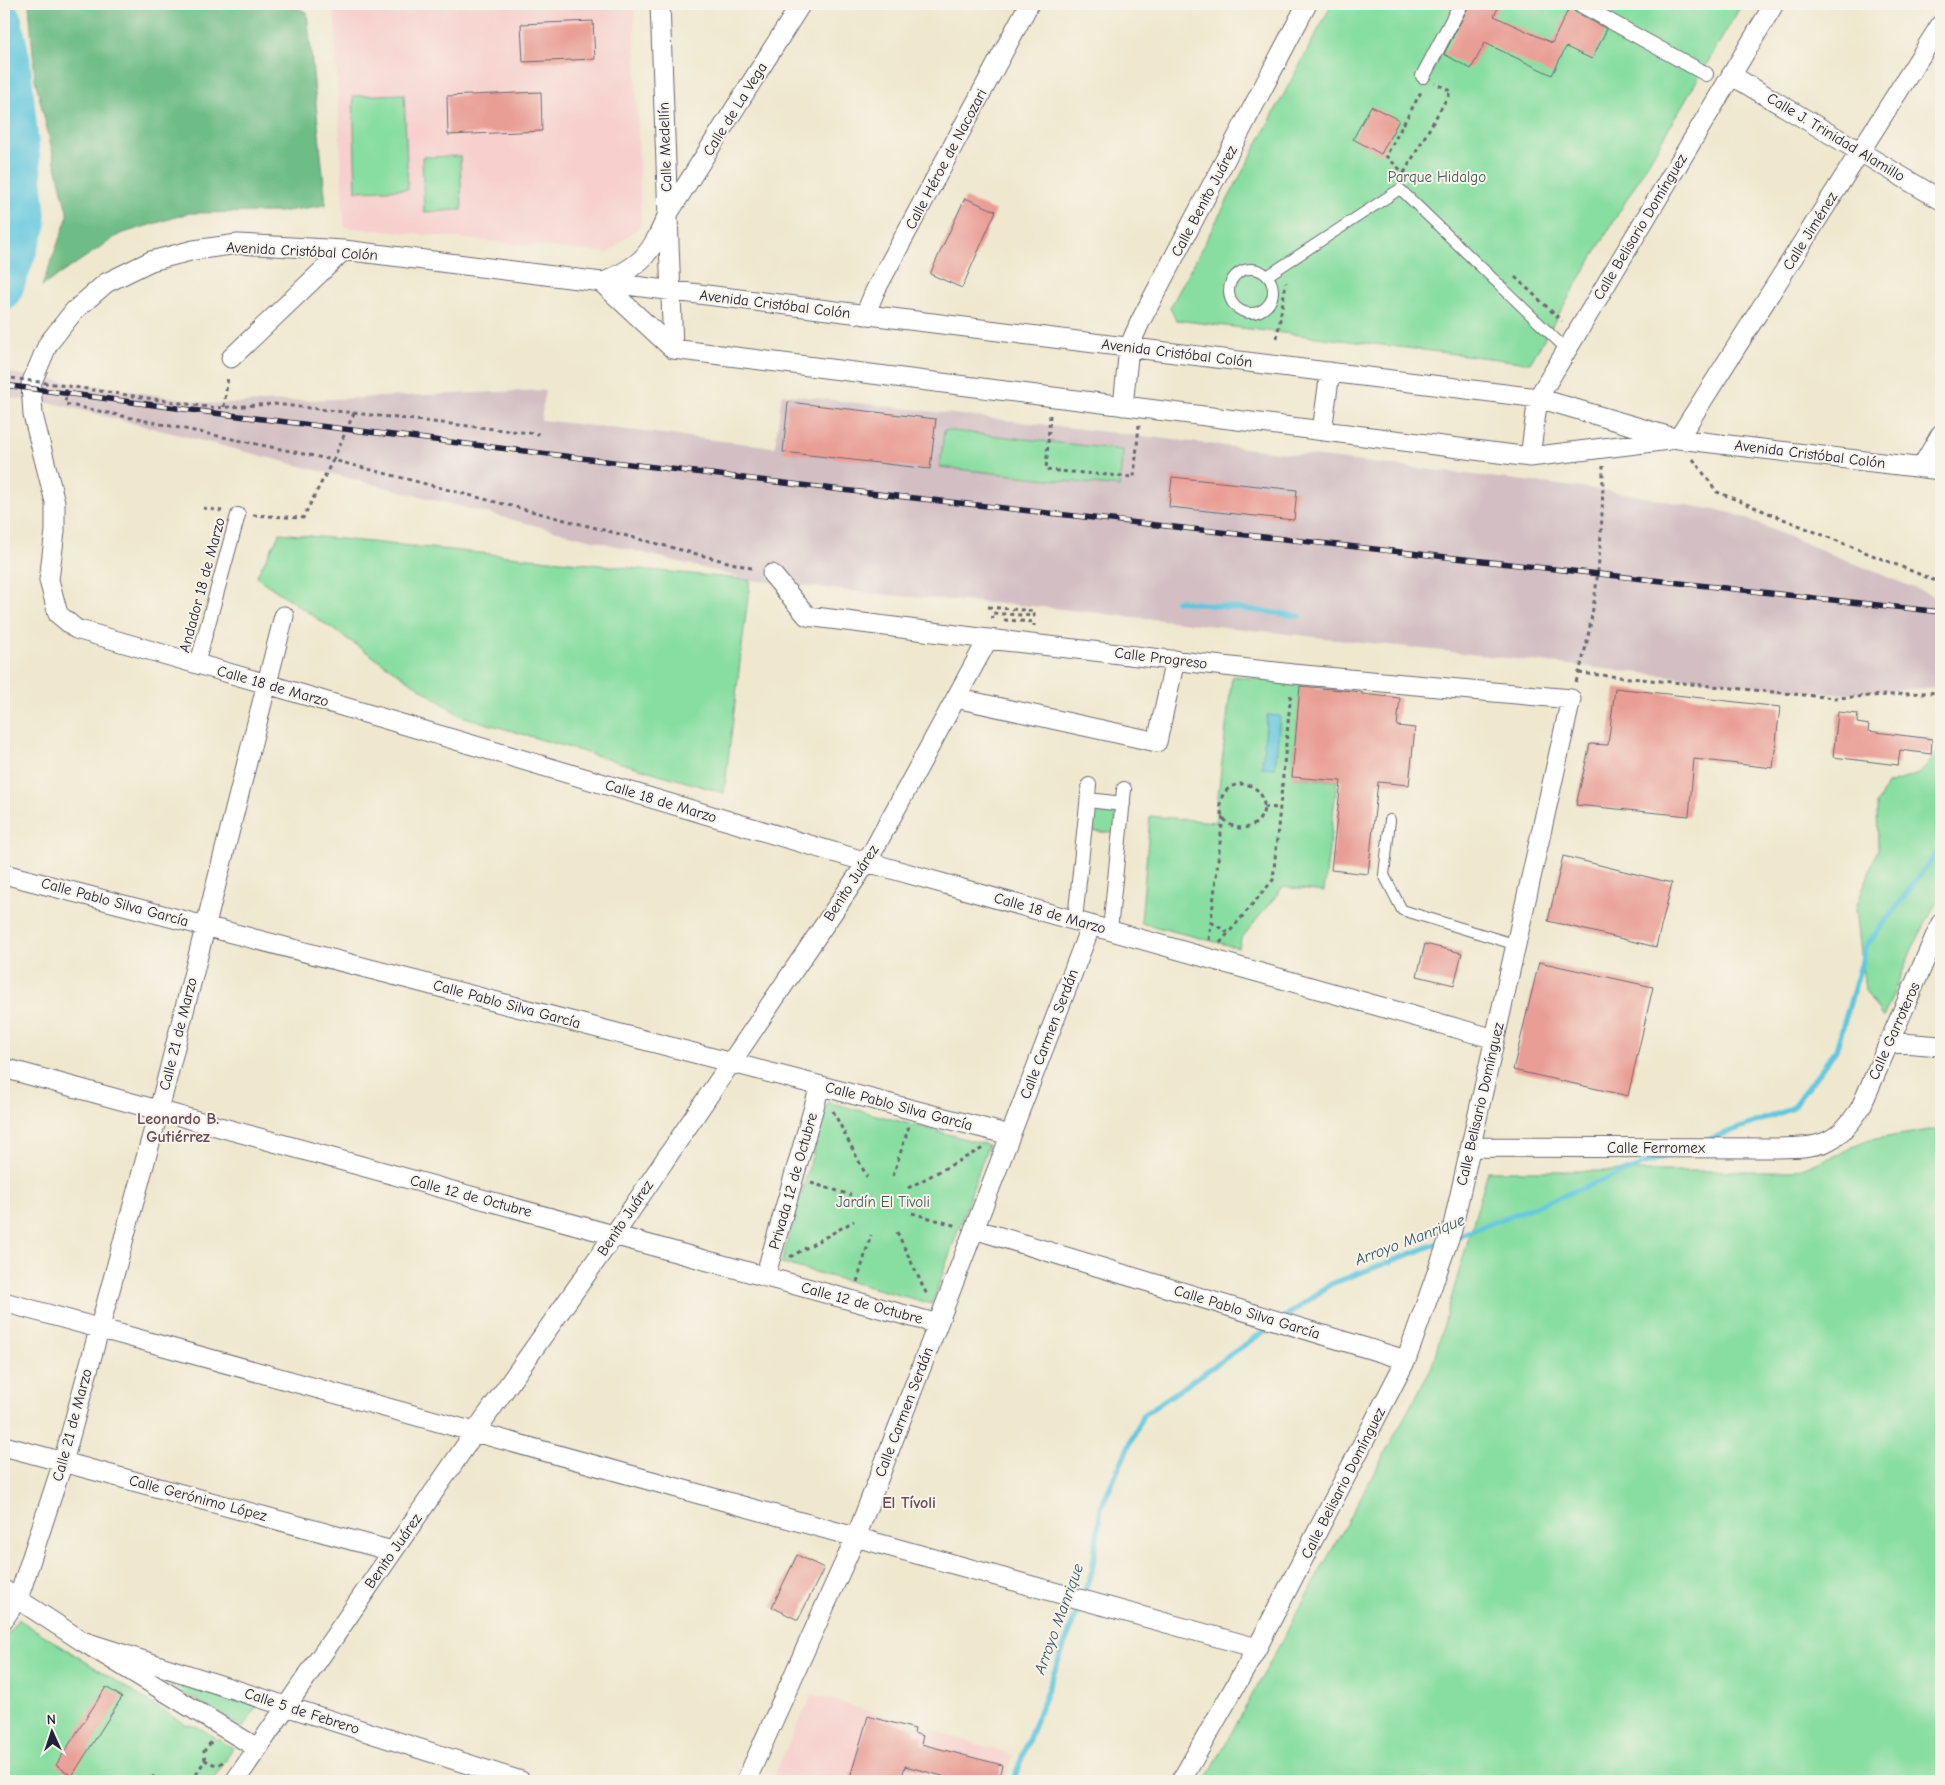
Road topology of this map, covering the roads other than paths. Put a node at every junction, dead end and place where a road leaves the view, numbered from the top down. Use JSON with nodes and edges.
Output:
{"nodes":[{"id":1,"x":660,"y":4,"type":"edge"},
{"id":2,"x":801,"y":4,"type":"edge"},
{"id":3,"x":1029,"y":4,"type":"edge"},
{"id":4,"x":1308,"y":4,"type":"edge"},
{"id":5,"x":1461,"y":4,"type":"edge"},
{"id":6,"x":1579,"y":4,"type":"edge"},
{"id":7,"x":1774,"y":4,"type":"edge"},
{"id":8,"x":1941,"y":24,"type":"edge"},
{"id":9,"x":1706,"y":74,"type":"dead end"},
{"id":10,"x":1731,"y":74,"type":"junction"},
{"id":11,"x":1423,"y":81,"type":"road end"},
{"id":12,"x":1860,"y":151,"type":"junction"},
{"id":13,"x":1941,"y":200,"type":"edge"},
{"id":14,"x":668,"y":214,"type":"junction"},
{"id":15,"x":344,"y":250,"type":"junction"},
{"id":16,"x":1267,"y":276,"type":"junction"},
{"id":17,"x":602,"y":282,"type":"junction"},
{"id":18,"x":670,"y":291,"type":"junction"},
{"id":19,"x":865,"y":315,"type":"junction"},
{"id":20,"x":1129,"y":347,"type":"junction"},
{"id":21,"x":673,"y":349,"type":"junction"},
{"id":22,"x":1567,"y":350,"type":"junction"},
{"id":23,"x":231,"y":358,"type":"road end"},
{"id":24,"x":1330,"y":372,"type":"junction"},
{"id":25,"x":32,"y":384,"type":"joint"},
{"id":26,"x":1538,"y":398,"type":"junction"},
{"id":27,"x":1132,"y":408,"type":"junction"},
{"id":28,"x":1322,"y":431,"type":"junction"},
{"id":29,"x":1941,"y":434,"type":"edge"},
{"id":30,"x":1678,"y":439,"type":"junction"},
{"id":31,"x":1530,"y":457,"type":"junction"},
{"id":32,"x":1921,"y":468,"type":"junction"},
{"id":33,"x":1941,"y":470,"type":"edge"},
{"id":34,"x":238,"y":515,"type":"road end"},
{"id":35,"x":772,"y":574,"type":"road end"},
{"id":36,"x":284,"y":616,"type":"dead end"},
{"id":37,"x":988,"y":639,"type":"junction"},
{"id":38,"x":1175,"y":660,"type":"junction"},
{"id":39,"x":197,"y":664,"type":"junction"},
{"id":40,"x":267,"y":684,"type":"junction"},
{"id":41,"x":956,"y":698,"type":"junction"},
{"id":42,"x":1571,"y":699,"type":"joint"},
{"id":43,"x":1089,"y":785,"type":"dead end"},
{"id":44,"x":1124,"y":789,"type":"dead end"},
{"id":45,"x":1088,"y":800,"type":"junction"},
{"id":46,"x":1123,"y":804,"type":"junction"},
{"id":47,"x":1390,"y":820,"type":"dead end"},
{"id":48,"x":867,"y":862,"type":"junction"},
{"id":49,"x":4,"y":874,"type":"edge"},
{"id":50,"x":1083,"y":922,"type":"junction"},
{"id":51,"x":1941,"y":923,"type":"edge"},
{"id":52,"x":206,"y":926,"type":"junction"},
{"id":53,"x":1110,"y":930,"type":"junction"},
{"id":54,"x":1517,"y":945,"type":"junction"},
{"id":55,"x":1495,"y":1039,"type":"junction"},
{"id":56,"x":1889,"y":1042,"type":"junction"},
{"id":57,"x":1941,"y":1046,"type":"edge"},
{"id":58,"x":730,"y":1062,"type":"junction"},
{"id":59,"x":4,"y":1068,"type":"edge"},
{"id":60,"x":820,"y":1086,"type":"junction"},
{"id":61,"x":159,"y":1110,"type":"junction"},
{"id":62,"x":1010,"y":1135,"type":"junction"},
{"id":63,"x":1839,"y":1135,"type":"joint"},
{"id":64,"x":1471,"y":1147,"type":"junction"},
{"id":65,"x":967,"y":1228,"type":"junction"},
{"id":66,"x":614,"y":1235,"type":"junction"},
{"id":67,"x":765,"y":1277,"type":"junction"},
{"id":68,"x":4,"y":1302,"type":"edge"},
{"id":69,"x":938,"y":1324,"type":"junction"},
{"id":70,"x":98,"y":1328,"type":"junction"},
{"id":71,"x":1406,"y":1360,"type":"junction"},
{"id":72,"x":475,"y":1432,"type":"junction"},
{"id":73,"x":4,"y":1446,"type":"edge"},
{"id":74,"x":63,"y":1462,"type":"junction"},
{"id":75,"x":856,"y":1537,"type":"junction"},
{"id":76,"x":392,"y":1551,"type":"junction"},
{"id":77,"x":10,"y":1595,"type":"edge"},
{"id":78,"x":4,"y":1619,"type":"edge"},
{"id":79,"x":82,"y":1641,"type":"junction"},
{"id":80,"x":1257,"y":1648,"type":"junction"},
{"id":81,"x":286,"y":1706,"type":"junction"},
{"id":82,"x":257,"y":1748,"type":"junction"},
{"id":83,"x":235,"y":1781,"type":"edge"},
{"id":84,"x":521,"y":1781,"type":"edge"},
{"id":85,"x":746,"y":1781,"type":"edge"},
{"id":86,"x":1181,"y":1781,"type":"edge"}],
"edges":[{"from":1,"to":14,"type":"street","name":"Calle Medellín"},
{"from":2,"to":14,"type":"street","name":"Calle de La Vega"},
{"from":3,"to":19,"type":"street","name":"Calle Héroe de Nacozari"},
{"from":4,"to":20,"type":"street","name":"Calle Benito Juárez"},
{"from":5,"to":11,"type":"street"},
{"from":6,"to":9,"type":"street"},
{"from":7,"to":10,"type":"street","name":"Calle Belisario Domínguez"},
{"from":8,"to":12,"type":"street","name":"Calle Jiménez"},
{"from":10,"to":12,"type":"street","name":"Calle J. Trinidad Alamillo"},
{"from":10,"to":22,"type":"street","name":"Calle Belisario Domínguez"},
{"from":12,"to":13,"type":"street","name":"Calle J. Trinidad Alamillo"},
{"from":12,"to":30,"type":"street","name":"Calle Jiménez"},
{"from":14,"to":17,"type":"street","name":"Calle de La Vega"},
{"from":14,"to":18,"type":"street","name":"Calle Medellín"},
{"from":15,"to":17,"type":"street","name":"Avenida Cristóbal Colón"},
{"from":15,"to":23,"type":"street"},
{"from":15,"to":25,"type":"street","name":"Avenida Cristóbal Colón"},
{"from":16,"to":16,"type":"lane"},
{"from":16,"to":22,"type":"lane"},
{"from":17,"to":18,"type":"street","name":"Avenida Cristóbal Colón"},
{"from":17,"to":21,"type":"street"},
{"from":18,"to":19,"type":"street","name":"Avenida Cristóbal Colón"},
{"from":18,"to":21,"type":"street"},
{"from":19,"to":20,"type":"street","name":"Avenida Cristóbal Colón"},
{"from":20,"to":24,"type":"street","name":"Avenida Cristóbal Colón"},
{"from":20,"to":27,"type":"street","name":"Calle Benito Juárez"},
{"from":21,"to":27,"type":"street","name":"Avenida Cristóbal Colón"},
{"from":22,"to":26,"type":"street","name":"Calle Belisario Domínguez"},
{"from":24,"to":26,"type":"street","name":"Avenida Cristóbal Colón"},
{"from":24,"to":28,"type":"street"},
{"from":25,"to":39,"type":"street","name":"Calle 18 de Marzo"},
{"from":26,"to":30,"type":"street","name":"Avenida Cristóbal Colón"},
{"from":26,"to":31,"type":"street","name":"Calle Belisario Domínguez"},
{"from":27,"to":28,"type":"street","name":"Avenida Cristóbal Colón"},
{"from":28,"to":31,"type":"street","name":"Avenida Cristóbal Colón"},
{"from":29,"to":32,"type":"street"},
{"from":30,"to":31,"type":"street","name":"Avenida Cristóbal Colón"},
{"from":30,"to":32,"type":"street","name":"Avenida Cristóbal Colón"},
{"from":32,"to":33,"type":"street","name":"Avenida Cristóbal Colón"},
{"from":34,"to":39,"type":"street","name":"Andador 18 de Marzo"},
{"from":35,"to":37,"type":"street","name":"Calle Progreso"},
{"from":36,"to":40,"type":"street","name":"Calle 21 de Marzo"},
{"from":37,"to":38,"type":"street","name":"Calle Progreso"},
{"from":37,"to":41,"type":"street","name":"Benito Juárez"},
{"from":38,"to":41,"type":"street"},
{"from":38,"to":42,"type":"street","name":"Calle Progreso"},
{"from":39,"to":40,"type":"street","name":"Calle 18 de Marzo"},
{"from":40,"to":48,"type":"street","name":"Calle 18 de Marzo"},
{"from":40,"to":52,"type":"street","name":"Calle 21 de Marzo"},
{"from":41,"to":48,"type":"street","name":"Benito Juárez"},
{"from":42,"to":54,"type":"street","name":"Calle Belisario Domínguez"},
{"from":43,"to":45,"type":"street"},
{"from":44,"to":46,"type":"street"},
{"from":45,"to":46,"type":"street"},
{"from":45,"to":50,"type":"street"},
{"from":46,"to":53,"type":"street"},
{"from":47,"to":54,"type":"lane"},
{"from":48,"to":50,"type":"street","name":"Calle 18 de Marzo"},
{"from":48,"to":58,"type":"street","name":"Benito Juárez"},
{"from":49,"to":52,"type":"street","name":"Calle Pablo Silva García"},
{"from":50,"to":53,"type":"street","name":"Calle 18 de Marzo"},
{"from":50,"to":62,"type":"street","name":"Calle Carmen Serdán"},
{"from":51,"to":56,"type":"street","name":"Calle Garroteros"},
{"from":52,"to":58,"type":"street","name":"Calle Pablo Silva García"},
{"from":52,"to":61,"type":"street","name":"Calle 21 de Marzo"},
{"from":53,"to":55,"type":"street","name":"Calle 18 de Marzo"},
{"from":54,"to":55,"type":"street","name":"Calle Belisario Domínguez"},
{"from":55,"to":64,"type":"street","name":"Calle Belisario Domínguez"},
{"from":56,"to":57,"type":"street"},
{"from":56,"to":63,"type":"street","name":"Calle Garroteros"},
{"from":58,"to":60,"type":"street","name":"Calle Pablo Silva García"},
{"from":58,"to":66,"type":"street","name":"Benito Juárez"},
{"from":59,"to":61,"type":"street","name":"Calle 12 de Octubre"},
{"from":60,"to":62,"type":"street","name":"Calle Pablo Silva García"},
{"from":60,"to":67,"type":"street","name":"Privada 12 de Octubre"},
{"from":61,"to":66,"type":"street","name":"Calle 12 de Octubre"},
{"from":61,"to":70,"type":"street","name":"Calle 21 de Marzo"},
{"from":62,"to":65,"type":"street","name":"Calle Carmen Serdán"},
{"from":63,"to":64,"type":"street","name":"Calle Ferromex"},
{"from":64,"to":71,"type":"street","name":"Calle Belisario Domínguez"},
{"from":65,"to":69,"type":"street","name":"Calle Carmen Serdán"},
{"from":65,"to":71,"type":"street","name":"Calle Pablo Silva García"},
{"from":66,"to":67,"type":"street","name":"Calle 12 de Octubre"},
{"from":66,"to":72,"type":"street","name":"Benito Juárez"},
{"from":67,"to":69,"type":"street","name":"Calle 12 de Octubre"},
{"from":68,"to":70,"type":"street"},
{"from":69,"to":75,"type":"street","name":"Calle Carmen Serdán"},
{"from":70,"to":72,"type":"street"},
{"from":70,"to":74,"type":"street","name":"Calle 21 de Marzo"},
{"from":71,"to":80,"type":"street","name":"Calle Belisario Domínguez"},
{"from":72,"to":75,"type":"street"},
{"from":72,"to":76,"type":"street","name":"Benito Juárez"},
{"from":73,"to":74,"type":"street","name":"Calle Gerónimo López"},
{"from":74,"to":76,"type":"street","name":"Calle Gerónimo López"},
{"from":74,"to":77,"type":"street","name":"Calle 21 de Marzo"},
{"from":75,"to":80,"type":"street"},
{"from":75,"to":85,"type":"street","name":"Calle Carmen Serdán"},
{"from":76,"to":81,"type":"street","name":"Benito Juárez"},
{"from":77,"to":78,"type":"street","name":"Calle 21 de Marzo"},
{"from":77,"to":79,"type":"street","name":"Calle 5 de Febrero"},
{"from":79,"to":81,"type":"street","name":"Calle 5 de Febrero"},
{"from":79,"to":82,"type":"street","name":"Calle 5 de Febrero"},
{"from":80,"to":86,"type":"street","name":"Calle Belisario Domínguez"},
{"from":81,"to":82,"type":"street","name":"Benito Juárez"},
{"from":81,"to":84,"type":"street","name":"Calle 5 de Febrero"},
{"from":82,"to":83,"type":"street","name":"Benito Juárez"}]}
